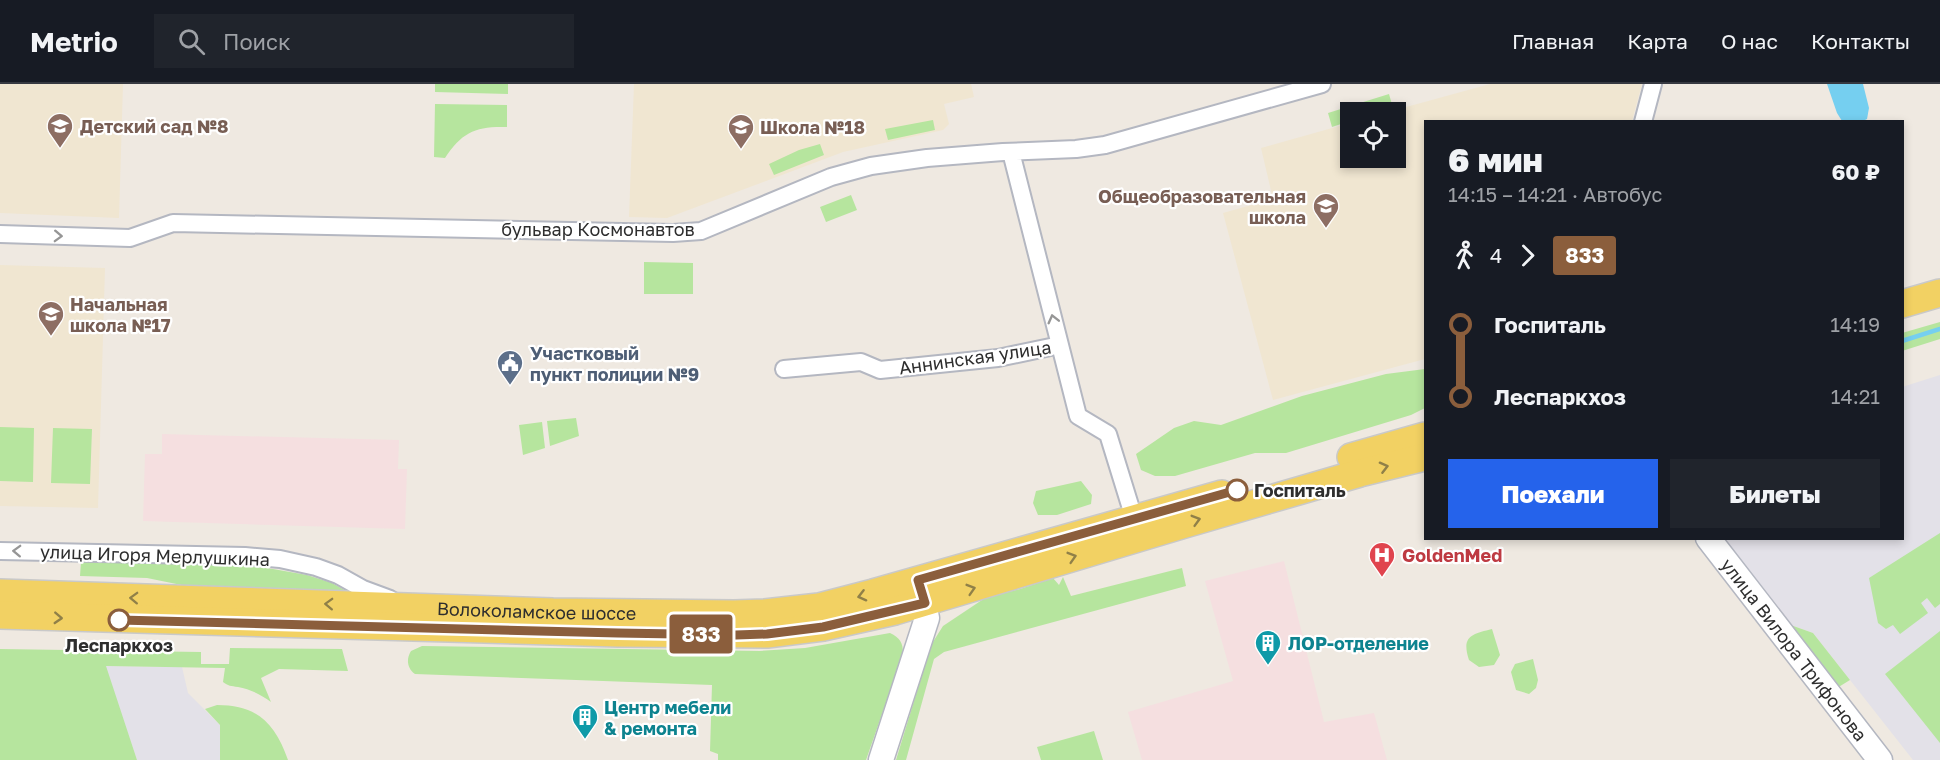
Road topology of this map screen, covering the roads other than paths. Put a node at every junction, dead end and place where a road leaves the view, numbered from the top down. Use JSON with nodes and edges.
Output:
{"nodes":[{"id":1,"x":1322,"y":84,"type":"edge"},
{"id":2,"x":1653,"y":84,"type":"edge"},
{"id":3,"x":1644,"y":120,"type":"edge"},
{"id":4,"x":1011,"y":152,"type":"junction"},
{"id":5,"x":0,"y":234,"type":"edge"},
{"id":6,"x":1940,"y":293,"type":"edge"},
{"id":7,"x":1904,"y":303,"type":"edge"},
{"id":8,"x":1940,"y":308,"type":"edge"},
{"id":9,"x":1904,"y":318,"type":"edge"},
{"id":10,"x":1060,"y":345,"type":"junction"},
{"id":11,"x":784,"y":369,"type":"dead end"},
{"id":12,"x":1424,"y":436,"type":"edge"},
{"id":13,"x":1424,"y":457,"type":"edge"},
{"id":14,"x":1137,"y":528,"type":"junction"},
{"id":15,"x":1710,"y":540,"type":"edge"},
{"id":16,"x":0,"y":551,"type":"edge"},
{"id":17,"x":922,"y":591,"type":"junction"},
{"id":18,"x":0,"y":593,"type":"edge"},
{"id":19,"x":409,"y":606,"type":"junction"},
{"id":20,"x":0,"y":615,"type":"edge"},
{"id":21,"x":880,"y":760,"type":"edge"},
{"id":22,"x":1880,"y":760,"type":"edge"}],
"edges":[{"from":1,"to":4,"type":"street","name":"бульвар Космонавтов"},
{"from":2,"to":3,"type":"street"},
{"from":5,"to":4,"type":"street","name":"бульвар Космонавтов","one_way":true},
{"from":10,"to":4,"type":"street","one_way":true},
{"from":6,"to":7,"type":"main road"},
{"from":8,"to":9,"type":"main road"},
{"from":10,"to":11,"type":"street","name":"Аннинская улица"},
{"from":10,"to":14,"type":"street"},
{"from":12,"to":14,"type":"main road"},
{"from":14,"to":13,"type":"main road","one_way":true},
{"from":14,"to":17,"type":"main road","name":"Волоколамское шоссе"},
{"from":15,"to":22,"type":"street","name":"улица Вилора Трифонова"},
{"from":19,"to":16,"type":"street","name":"улица Игоря Мерлушкина","one_way":true},
{"from":17,"to":19,"type":"main road","name":"Волоколамское шоссе","one_way":true},
{"from":20,"to":17,"type":"main road","name":"Волоколамское шоссе","one_way":true},
{"from":17,"to":21,"type":"street"},
{"from":19,"to":18,"type":"main road","name":"Волоколамское шоссе","one_way":true}]}
